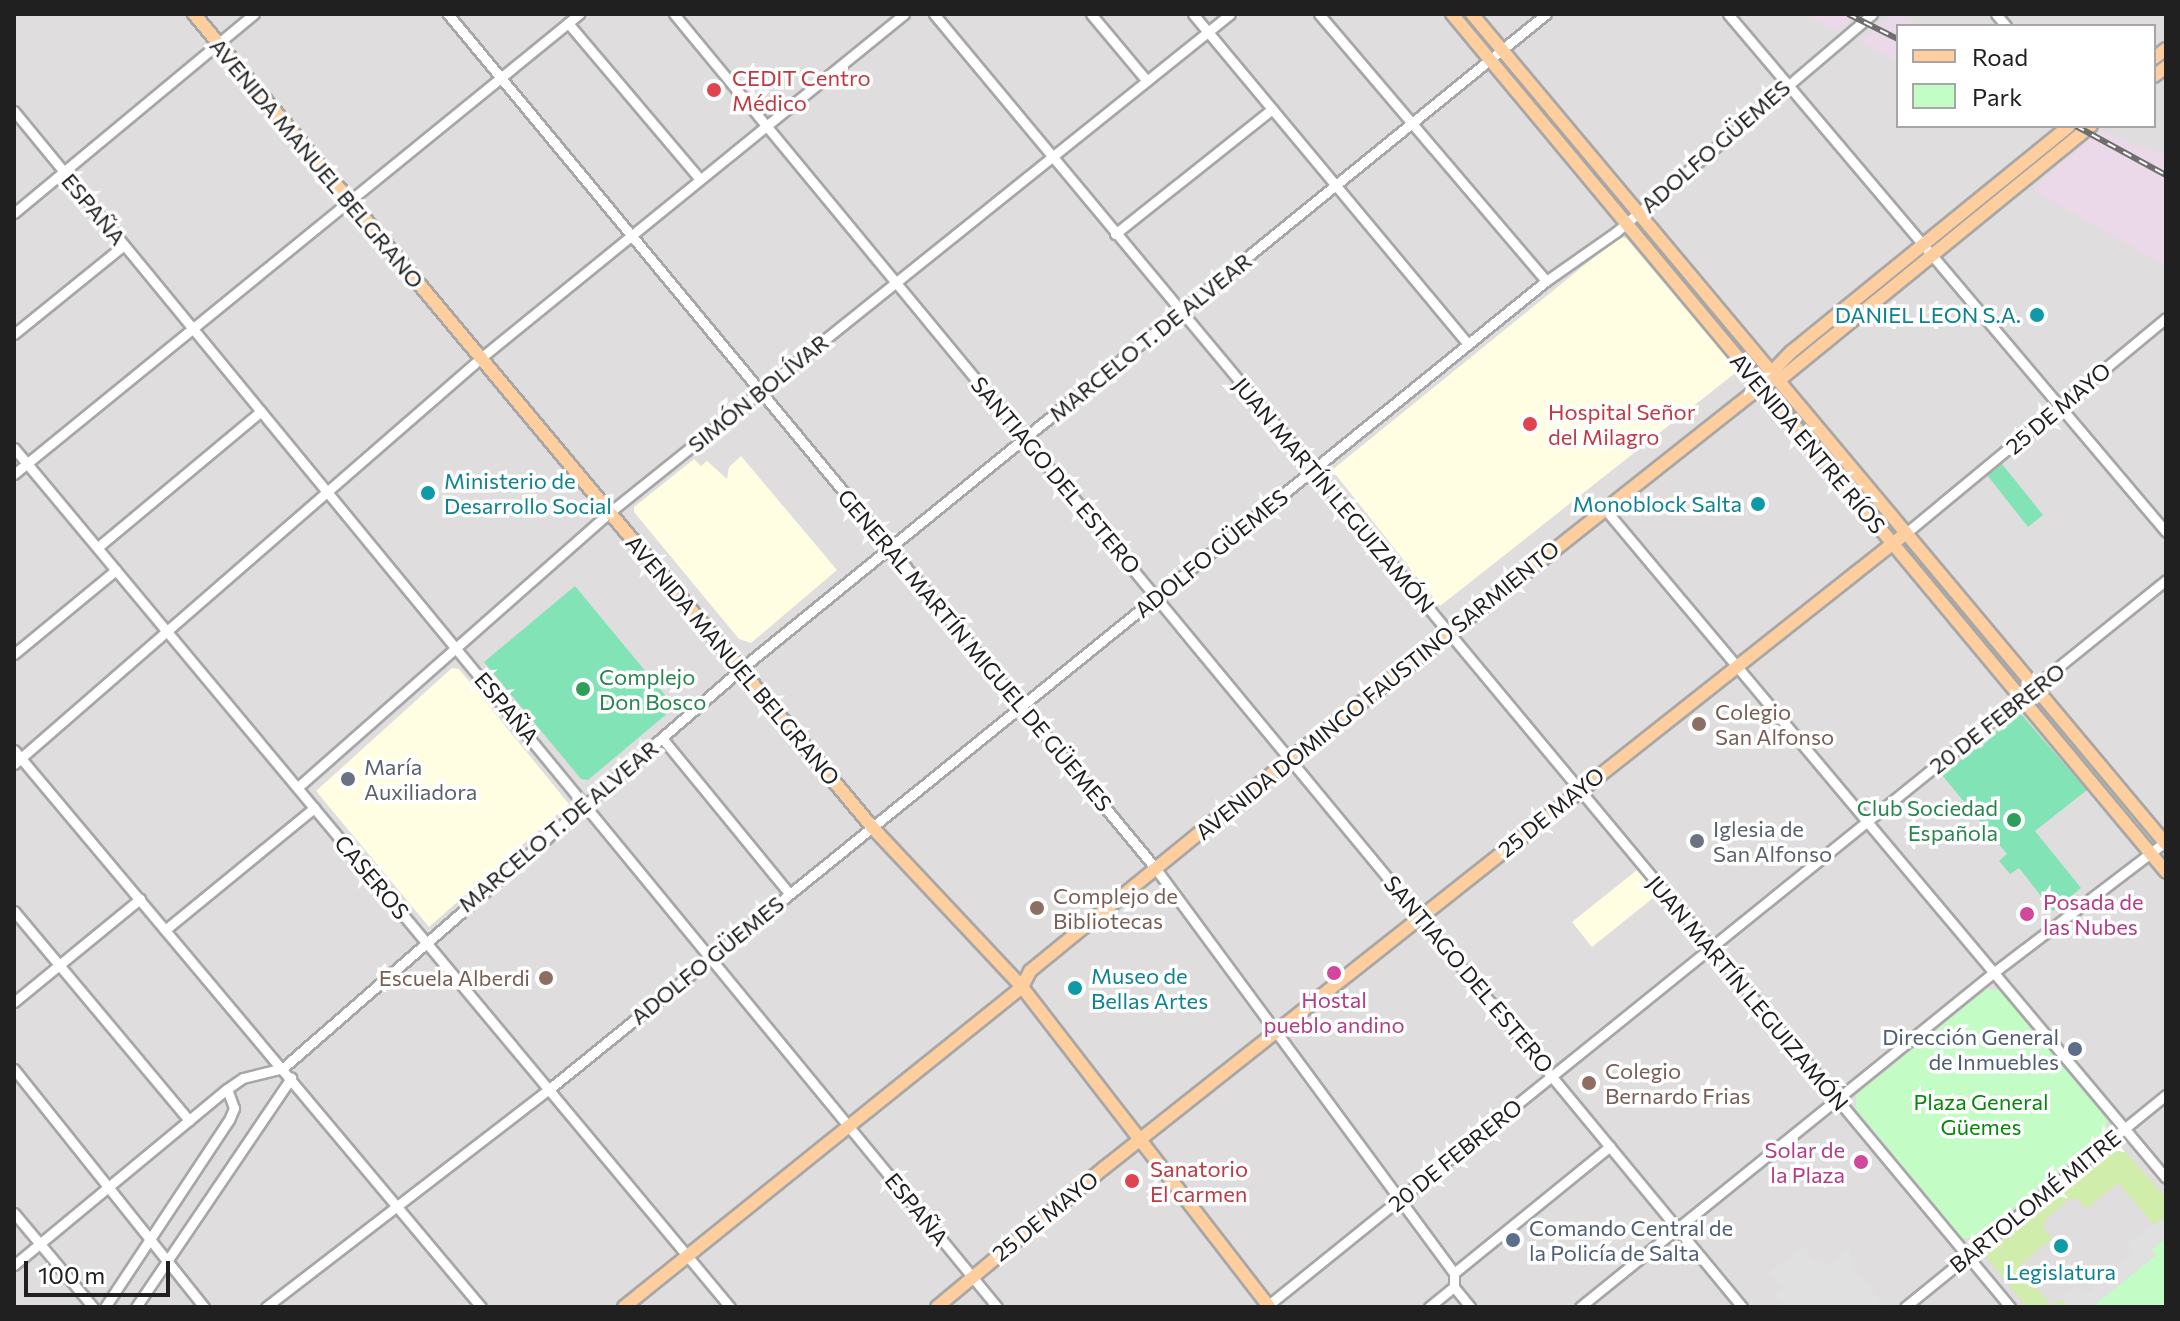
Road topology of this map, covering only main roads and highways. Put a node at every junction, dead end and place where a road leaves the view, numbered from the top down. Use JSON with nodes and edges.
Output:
{"nodes":[{"id":1,"x":194,"y":14,"type":"edge"},
{"id":2,"x":1452,"y":14,"type":"edge"},
{"id":3,"x":1472,"y":14,"type":"edge"},
{"id":4,"x":2067,"y":128,"type":"edge"},
{"id":5,"x":2089,"y":128,"type":"edge"},
{"id":6,"x":1774,"y":377,"type":"junction"},
{"id":7,"x":1761,"y":386,"type":"junction"},
{"id":8,"x":1906,"y":533,"type":"junction"},
{"id":9,"x":1892,"y":544,"type":"junction"},
{"id":10,"x":2166,"y":843,"type":"edge"},
{"id":11,"x":2166,"y":872,"type":"edge"},
{"id":12,"x":1022,"y":987,"type":"junction"},
{"id":13,"x":1138,"y":1141,"type":"junction"},
{"id":14,"x":1268,"y":1306,"type":"edge"},
{"id":15,"x":624,"y":1307,"type":"edge"},
{"id":16,"x":937,"y":1307,"type":"edge"}],
"edges":[{"from":1,"to":12,"type":"main road","name":"AVENIDA MANUEL BELGRANO"},
{"from":2,"to":7,"type":"main road","name":"AVENIDA ENTRE RÍOS"},
{"from":3,"to":6,"type":"main road","name":"AVENIDA ENTRE RÍOS"},
{"from":4,"to":6,"type":"main road","name":"AVENIDA DOMINGO FAUSTINO SARMIENTO"},
{"from":5,"to":6,"type":"main road","name":"AVENIDA DOMINGO FAUSTINO SARMIENTO"},
{"from":6,"to":7,"type":"main road","name":"AVENIDA DOMINGO FAUSTINO SARMIENTO"},
{"from":6,"to":8,"type":"main road","name":"AVENIDA ENTRE RÍOS"},
{"from":7,"to":9,"type":"main road","name":"AVENIDA ENTRE RÍOS"},
{"from":7,"to":12,"type":"main road","name":"AVENIDA DOMINGO FAUSTINO SARMIENTO"},
{"from":8,"to":9,"type":"main road","name":"25 DE MAYO"},
{"from":8,"to":10,"type":"main road","name":"AVENIDA ENTRE RÍOS"},
{"from":9,"to":11,"type":"main road","name":"AVENIDA ENTRE RÍOS"},
{"from":9,"to":13,"type":"main road","name":"25 DE MAYO"},
{"from":12,"to":13,"type":"main road","name":"AVENIDA MANUEL BELGRANO"},
{"from":12,"to":15,"type":"main road","name":"AVENIDA DOMINGO FAUSTINO SARMIENTO"},
{"from":13,"to":14,"type":"main road","name":"AVENIDA MANUEL BELGRANO"},
{"from":13,"to":16,"type":"main road","name":"25 DE MAYO"}]}
